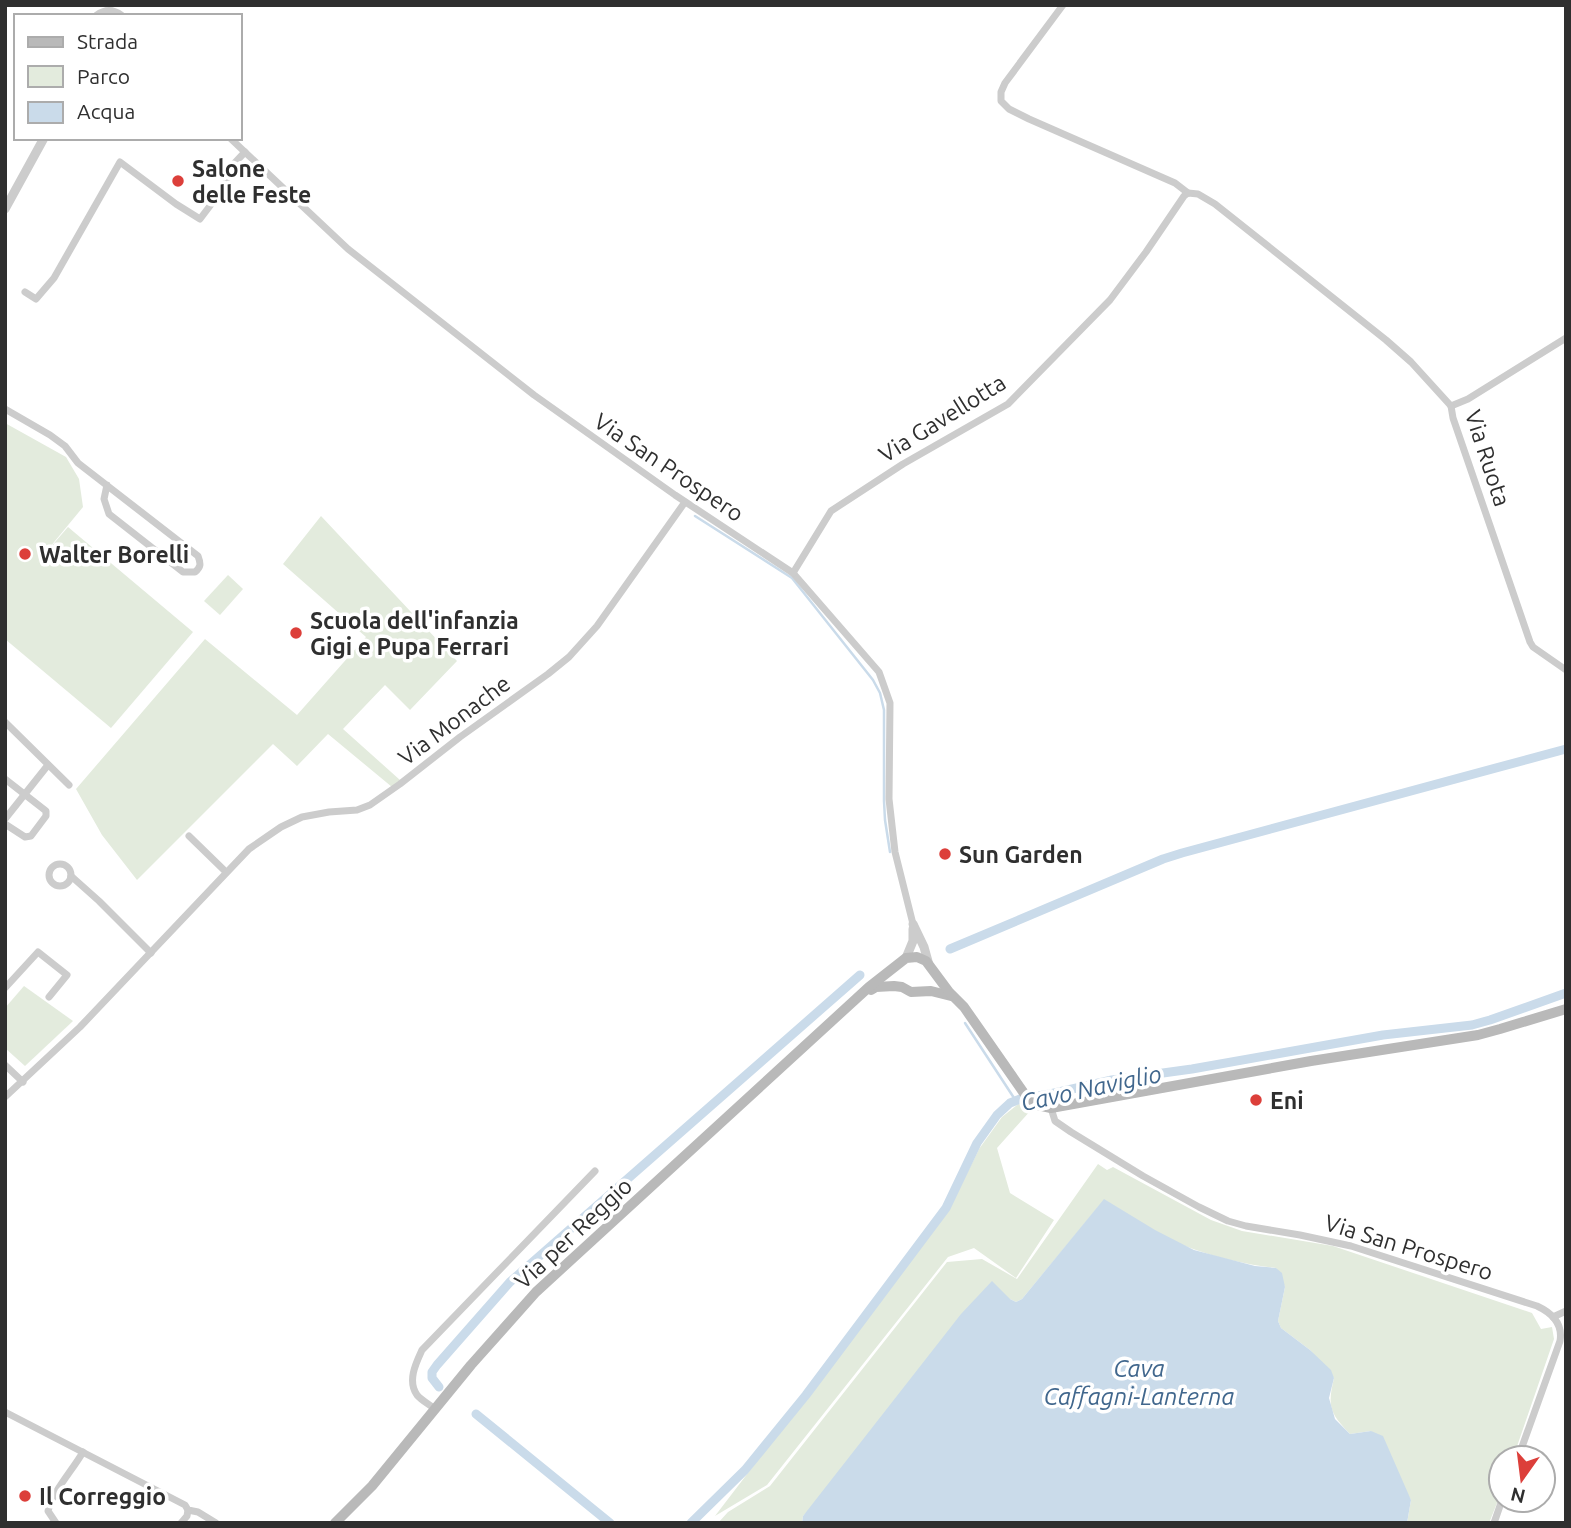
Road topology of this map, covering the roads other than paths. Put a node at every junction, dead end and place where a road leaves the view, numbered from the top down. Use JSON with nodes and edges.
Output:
{"nodes":[{"id":1,"x":1063,"y":5,"type":"edge"},
{"id":2,"x":43,"y":140,"type":"edge"},
{"id":3,"x":232,"y":140,"type":"edge"},
{"id":4,"x":245,"y":152,"type":"junction"},
{"id":5,"x":1188,"y":193,"type":"junction"},
{"id":6,"x":5,"y":208,"type":"edge"},
{"id":7,"x":25,"y":292,"type":"dead end"},
{"id":8,"x":1566,"y":338,"type":"edge"},
{"id":9,"x":1451,"y":406,"type":"junction"},
{"id":10,"x":5,"y":409,"type":"edge"},
{"id":11,"x":107,"y":485,"type":"junction"},
{"id":12,"x":685,"y":502,"type":"junction"},
{"id":13,"x":793,"y":573,"type":"junction"},
{"id":14,"x":1566,"y":670,"type":"edge"},
{"id":15,"x":5,"y":722,"type":"edge"},
{"id":16,"x":48,"y":765,"type":"junction"},
{"id":17,"x":5,"y":779,"type":"edge"},
{"id":18,"x":69,"y":785,"type":"dead end"},
{"id":19,"x":24,"y":794,"type":"junction"},
{"id":20,"x":5,"y":821,"type":"edge"},
{"id":21,"x":189,"y":836,"type":"dead end"},
{"id":22,"x":226,"y":872,"type":"junction"},
{"id":23,"x":71,"y":876,"type":"dead end"},
{"id":24,"x":913,"y":924,"type":"junction"},
{"id":25,"x":151,"y":953,"type":"junction"},
{"id":26,"x":903,"y":961,"type":"junction"},
{"id":27,"x":931,"y":968,"type":"junction"},
{"id":28,"x":902,"y":987,"type":"junction"},
{"id":29,"x":5,"y":988,"type":"edge"},
{"id":30,"x":921,"y":991,"type":"junction"},
{"id":31,"x":862,"y":994,"type":"junction"},
{"id":32,"x":49,"y":997,"type":"dead end"},
{"id":33,"x":955,"y":997,"type":"junction"},
{"id":34,"x":1566,"y":1009,"type":"edge"},
{"id":35,"x":5,"y":1065,"type":"edge"},
{"id":36,"x":23,"y":1082,"type":"junction"},
{"id":37,"x":5,"y":1097,"type":"edge"},
{"id":38,"x":1051,"y":1108,"type":"junction"},
{"id":39,"x":595,"y":1171,"type":"dead end"},
{"id":40,"x":1566,"y":1311,"type":"edge"},
{"id":41,"x":1553,"y":1317,"type":"junction"},
{"id":42,"x":436,"y":1409,"type":"junction"},
{"id":43,"x":5,"y":1412,"type":"edge"},
{"id":44,"x":1523,"y":1444,"type":"edge"},
{"id":45,"x":83,"y":1452,"type":"junction"},
{"id":46,"x":188,"y":1510,"type":"junction"},
{"id":47,"x":56,"y":1523,"type":"edge"},
{"id":48,"x":181,"y":1523,"type":"edge"},
{"id":49,"x":216,"y":1523,"type":"edge"},
{"id":50,"x":335,"y":1523,"type":"edge"}],
"edges":[{"from":1,"to":5,"type":"street"},
{"from":2,"to":6,"type":"street"},
{"from":3,"to":4,"type":"street","name":"Via San Prospero"},
{"from":4,"to":7,"type":"street"},
{"from":4,"to":12,"type":"street","name":"Via San Prospero"},
{"from":5,"to":9,"type":"street"},
{"from":5,"to":13,"type":"street","name":"Via Gavellotta"},
{"from":8,"to":9,"type":"street","name":"Via Ruota"},
{"from":9,"to":14,"type":"street","name":"Via Ruota"},
{"from":10,"to":11,"type":"street"},
{"from":11,"to":11,"type":"street"},
{"from":12,"to":13,"type":"street","name":"Via San Prospero"},
{"from":12,"to":22,"type":"street","name":"Via Monache"},
{"from":13,"to":24,"type":"street","name":"Via San Prospero"},
{"from":15,"to":16,"type":"street"},
{"from":16,"to":18,"type":"street"},
{"from":16,"to":19,"type":"street"},
{"from":17,"to":19,"type":"street"},
{"from":19,"to":20,"type":"street"},
{"from":19,"to":20,"type":"street"},
{"from":21,"to":22,"type":"street"},
{"from":22,"to":25,"type":"street","name":"Via Monache"},
{"from":23,"to":25,"type":"street"},
{"from":24,"to":26,"type":"street","name":"Via San Prospero"},
{"from":24,"to":27,"type":"street","name":"Via San Prospero"},
{"from":25,"to":36,"type":"street","name":"Via Monache"},
{"from":26,"to":27,"type":"main road"},
{"from":26,"to":28,"type":"main road"},
{"from":26,"to":31,"type":"main road","name":"Via per Reggio"},
{"from":27,"to":30,"type":"main road"},
{"from":27,"to":33,"type":"main road"},
{"from":28,"to":30,"type":"main road","name":"Via per Reggio"},
{"from":28,"to":31,"type":"main road","name":"Via per Reggio"},
{"from":29,"to":32,"type":"street"},
{"from":30,"to":33,"type":"main road","name":"Via per Reggio"},
{"from":31,"to":42,"type":"main road","name":"Via per Reggio"},
{"from":33,"to":38,"type":"main road"},
{"from":34,"to":38,"type":"main road"},
{"from":35,"to":36,"type":"street"},
{"from":36,"to":37,"type":"street","name":"Via Monache"},
{"from":38,"to":41,"type":"street","name":"Via San Prospero"},
{"from":39,"to":42,"type":"street"},
{"from":40,"to":41,"type":"street"},
{"from":41,"to":44,"type":"street"},
{"from":42,"to":50,"type":"main road","name":"Via per Reggio"},
{"from":43,"to":45,"type":"street"},
{"from":45,"to":46,"type":"street"},
{"from":45,"to":47,"type":"street"},
{"from":46,"to":48,"type":"street"},
{"from":46,"to":49,"type":"street"}]}
